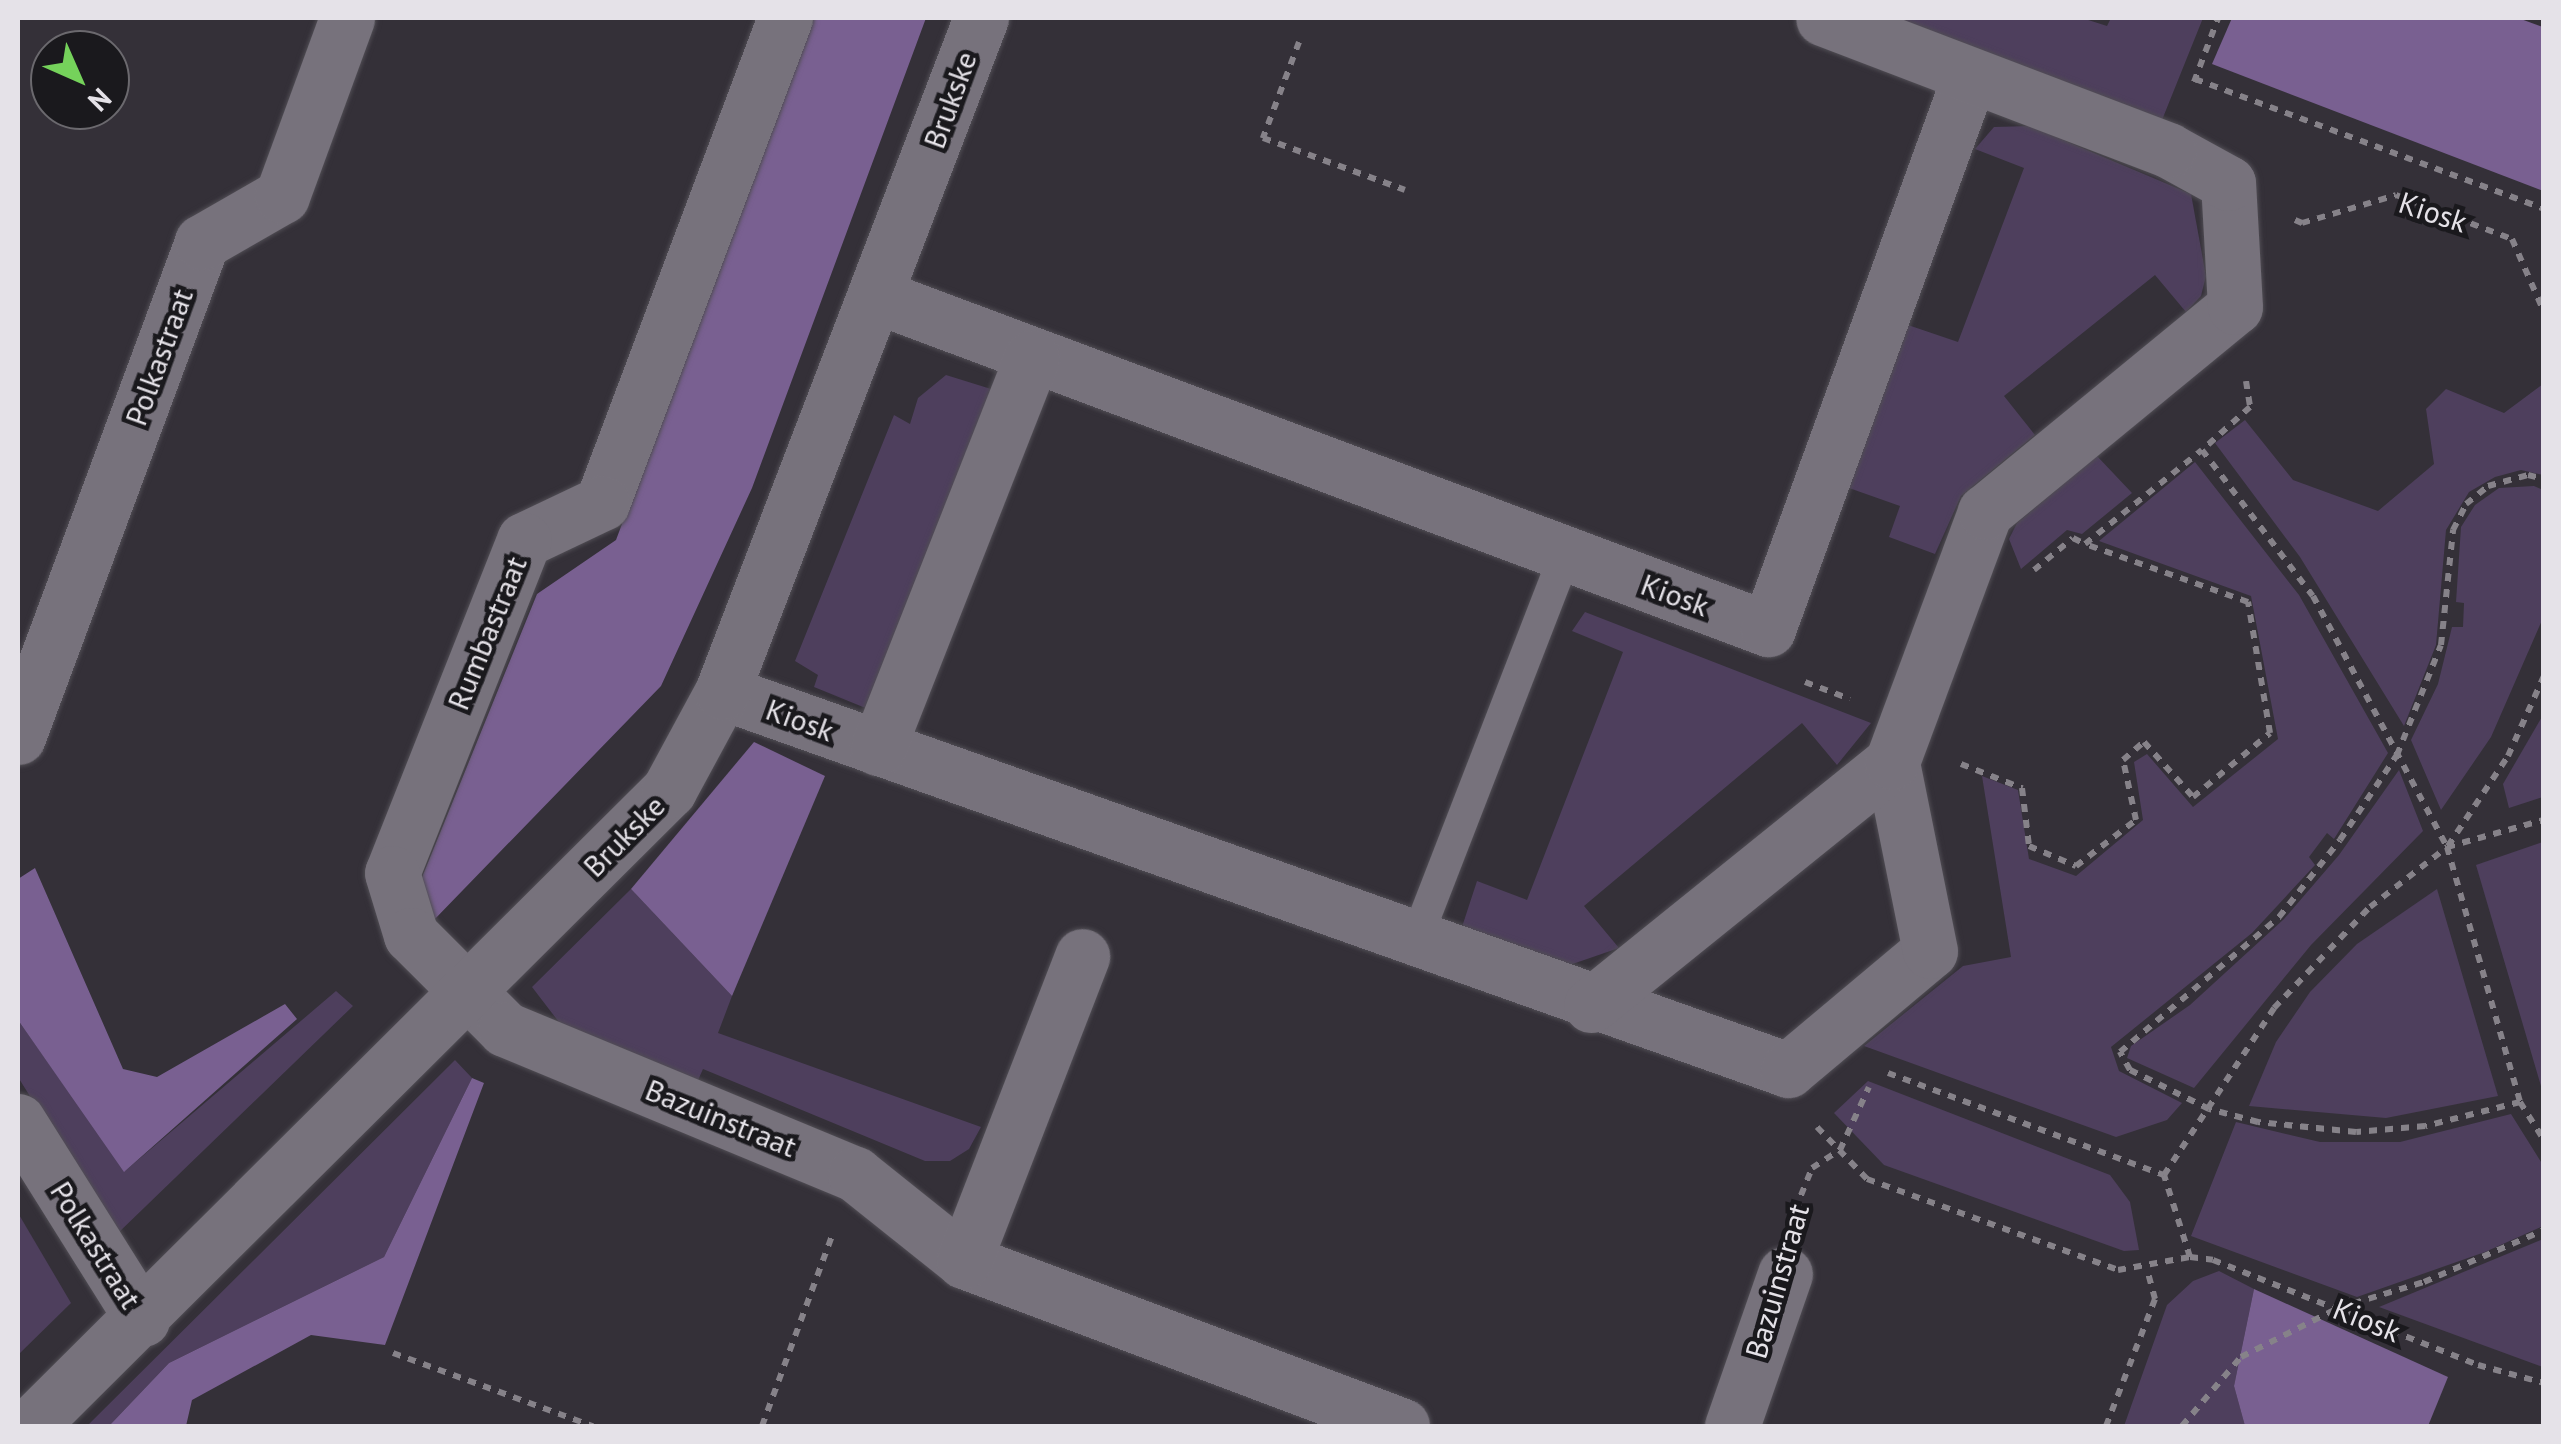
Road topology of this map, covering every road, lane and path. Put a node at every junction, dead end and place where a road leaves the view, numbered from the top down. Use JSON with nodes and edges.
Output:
{"nodes":[{"id":1,"x":347,"y":18,"type":"edge"},
{"id":2,"x":784,"y":18,"type":"edge"},
{"id":3,"x":980,"y":18,"type":"edge"},
{"id":4,"x":1824,"y":18,"type":"edge"},
{"id":5,"x":2218,"y":18,"type":"edge"},
{"id":6,"x":1298,"y":42,"type":"dead end"},
{"id":7,"x":1969,"y":78,"type":"junction"},
{"id":8,"x":2195,"y":79,"type":"junction"},
{"id":9,"x":2168,"y":150,"type":"junction"},
{"id":10,"x":2228,"y":183,"type":"junction"},
{"id":11,"x":1404,"y":190,"type":"dead end"},
{"id":12,"x":2544,"y":209,"type":"edge"},
{"id":13,"x":879,"y":297,"type":"junction"},
{"id":14,"x":2235,"y":306,"type":"junction"},
{"id":15,"x":2544,"y":312,"type":"edge"},
{"id":16,"x":1032,"y":357,"type":"junction"},
{"id":17,"x":2202,"y":450,"type":"junction"},
{"id":18,"x":2544,"y":479,"type":"edge"},
{"id":19,"x":2085,"y":544,"type":"junction"},
{"id":20,"x":1565,"y":556,"type":"junction"},
{"id":21,"x":1968,"y":561,"type":"junction"},
{"id":22,"x":1768,"y":628,"type":"junction"},
{"id":23,"x":2544,"y":676,"type":"edge"},
{"id":24,"x":722,"y":692,"type":"junction"},
{"id":25,"x":18,"y":737,"type":"edge"},
{"id":26,"x":1898,"y":740,"type":"junction"},
{"id":27,"x":878,"y":748,"type":"junction"},
{"id":28,"x":2396,"y":755,"type":"junction"},
{"id":29,"x":2544,"y":820,"type":"edge"},
{"id":30,"x":2447,"y":847,"type":"junction"},
{"id":31,"x":1415,"y":942,"type":"junction"},
{"id":32,"x":1082,"y":956,"type":"dead end"},
{"id":33,"x":469,"y":992,"type":"junction"},
{"id":34,"x":1591,"y":1005,"type":"junction"},
{"id":35,"x":2520,"y":1102,"type":"junction"},
{"id":36,"x":2209,"y":1109,"type":"junction"},
{"id":37,"x":18,"y":1121,"type":"edge"},
{"id":38,"x":2544,"y":1140,"type":"edge"},
{"id":39,"x":1840,"y":1150,"type":"junction"},
{"id":40,"x":855,"y":1174,"type":"junction"},
{"id":41,"x":2164,"y":1176,"type":"junction"},
{"id":42,"x":2544,"y":1230,"type":"edge"},
{"id":43,"x":2190,"y":1257,"type":"junction"},
{"id":44,"x":964,"y":1260,"type":"junction"},
{"id":45,"x":2147,"y":1269,"type":"junction"},
{"id":46,"x":1785,"y":1274,"type":"joint"},
{"id":47,"x":2338,"y":1308,"type":"junction"},
{"id":48,"x":142,"y":1319,"type":"junction"},
{"id":49,"x":393,"y":1353,"type":"dead end"},
{"id":50,"x":2544,"y":1383,"type":"edge"},
{"id":51,"x":30,"y":1426,"type":"edge"},
{"id":52,"x":592,"y":1426,"type":"edge"},
{"id":53,"x":762,"y":1426,"type":"edge"},
{"id":54,"x":1402,"y":1426,"type":"edge"},
{"id":55,"x":1732,"y":1426,"type":"edge"},
{"id":56,"x":2106,"y":1426,"type":"edge"},
{"id":57,"x":2182,"y":1426,"type":"edge"}],
"edges":[{"from":1,"to":25,"type":"street","name":"Polkastraat"},
{"from":2,"to":33,"type":"street","name":"Rumbastraat"},
{"from":3,"to":13,"type":"street","name":"Brukske"},
{"from":4,"to":7,"type":"street"},
{"from":5,"to":8,"type":"path"},
{"from":6,"to":11,"type":"path"},
{"from":7,"to":9,"type":"street"},
{"from":7,"to":22,"type":"street"},
{"from":8,"to":9,"type":"path"},
{"from":8,"to":12,"type":"path"},
{"from":9,"to":10,"type":"street"},
{"from":10,"to":14,"type":"street"},
{"from":10,"to":15,"type":"path","name":"Kiosk"},
{"from":13,"to":16,"type":"street","name":"Kiosk"},
{"from":13,"to":24,"type":"street","name":"Brukske"},
{"from":14,"to":17,"type":"path"},
{"from":14,"to":21,"type":"street"},
{"from":16,"to":20,"type":"street","name":"Kiosk"},
{"from":16,"to":27,"type":"street"},
{"from":17,"to":19,"type":"path"},
{"from":17,"to":28,"type":"path"},
{"from":18,"to":28,"type":"path"},
{"from":19,"to":21,"type":"path"},
{"from":19,"to":26,"type":"path"},
{"from":20,"to":22,"type":"street","name":"Kiosk"},
{"from":20,"to":31,"type":"lane"},
{"from":21,"to":26,"type":"street"},
{"from":22,"to":26,"type":"path"},
{"from":23,"to":30,"type":"path"},
{"from":24,"to":27,"type":"street","name":"Kiosk"},
{"from":24,"to":33,"type":"street","name":"Brukske"},
{"from":26,"to":34,"type":"street"},
{"from":26,"to":34,"type":"street","name":"Kiosk"},
{"from":27,"to":31,"type":"street","name":"Kiosk"},
{"from":28,"to":30,"type":"path"},
{"from":28,"to":36,"type":"path"},
{"from":29,"to":30,"type":"path"},
{"from":30,"to":35,"type":"path"},
{"from":30,"to":36,"type":"path"},
{"from":31,"to":34,"type":"street","name":"Kiosk"},
{"from":32,"to":44,"type":"street"},
{"from":33,"to":40,"type":"street","name":"Bazuinstraat"},
{"from":33,"to":48,"type":"street","name":"Brukske"},
{"from":35,"to":36,"type":"path"},
{"from":35,"to":38,"type":"path"},
{"from":36,"to":41,"type":"path"},
{"from":37,"to":48,"type":"street","name":"Polkastraat"},
{"from":39,"to":41,"type":"path"},
{"from":39,"to":45,"type":"path"},
{"from":39,"to":46,"type":"path","name":"Bazuinstraat"},
{"from":40,"to":44,"type":"street","name":"Bazuinstraat"},
{"from":40,"to":53,"type":"path"},
{"from":41,"to":43,"type":"path"},
{"from":42,"to":47,"type":"path"},
{"from":43,"to":45,"type":"path"},
{"from":43,"to":47,"type":"path","name":"Kiosk"},
{"from":44,"to":54,"type":"street","name":"Bazuinstraat"},
{"from":45,"to":56,"type":"path"},
{"from":46,"to":55,"type":"street","name":"Bazuinstraat"},
{"from":47,"to":50,"type":"path","name":"Kiosk"},
{"from":47,"to":57,"type":"path"},
{"from":48,"to":51,"type":"street","name":"Brukske"},
{"from":49,"to":52,"type":"path"}]}
